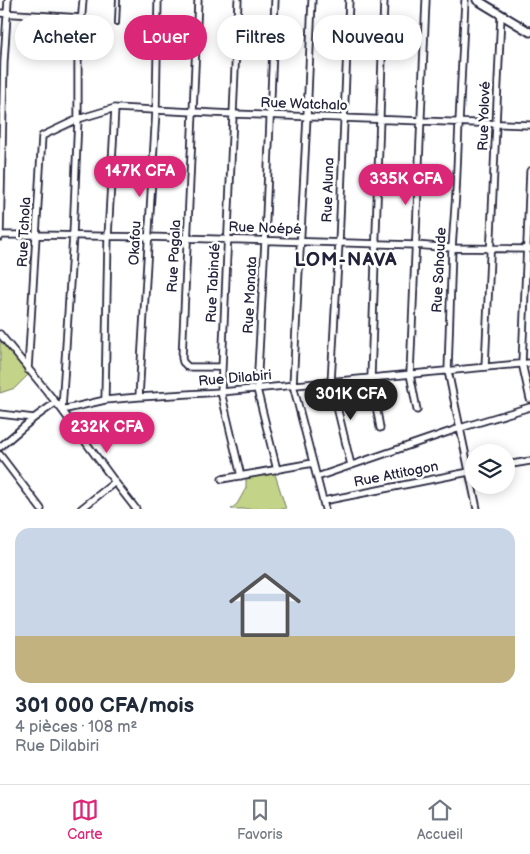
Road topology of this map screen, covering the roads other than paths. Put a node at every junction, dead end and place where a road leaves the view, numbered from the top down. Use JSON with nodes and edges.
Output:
{"nodes":[{"id":1,"x":8,"y":0,"type":"edge"},
{"id":2,"x":83,"y":0,"type":"edge"},
{"id":3,"x":118,"y":0,"type":"edge"},
{"id":4,"x":158,"y":0,"type":"edge"},
{"id":5,"x":198,"y":0,"type":"edge"},
{"id":6,"x":238,"y":0,"type":"edge"},
{"id":7,"x":275,"y":0,"type":"edge"},
{"id":8,"x":312,"y":0,"type":"edge"},
{"id":9,"x":349,"y":0,"type":"edge"},
{"id":10,"x":384,"y":0,"type":"edge"},
{"id":11,"x":426,"y":0,"type":"edge"},
{"id":12,"x":465,"y":0,"type":"edge"},
{"id":13,"x":477,"y":0,"type":"edge"},
{"id":14,"x":0,"y":13,"type":"edge"},
{"id":15,"x":8,"y":14,"type":"junction"},
{"id":16,"x":26,"y":15,"type":"edge"},
{"id":17,"x":82,"y":15,"type":"edge"},
{"id":18,"x":501,"y":15,"type":"junction"},
{"id":19,"x":117,"y":23,"type":"dead end"},
{"id":20,"x":530,"y":32,"type":"edge"},
{"id":21,"x":78,"y":60,"type":"edge"},
{"id":22,"x":2,"y":62,"type":"edge"},
{"id":23,"x":2,"y":106,"type":"edge"},
{"id":24,"x":115,"y":108,"type":"junction"},
{"id":25,"x":156,"y":111,"type":"junction"},
{"id":26,"x":192,"y":112,"type":"junction"},
{"id":27,"x":233,"y":114,"type":"junction"},
{"id":28,"x":270,"y":116,"type":"junction"},
{"id":29,"x":308,"y":117,"type":"junction"},
{"id":30,"x":344,"y":118,"type":"junction"},
{"id":31,"x":78,"y":119,"type":"junction"},
{"id":32,"x":380,"y":120,"type":"junction"},
{"id":33,"x":421,"y":122,"type":"junction"},
{"id":34,"x":459,"y":123,"type":"junction"},
{"id":35,"x":496,"y":124,"type":"junction"},
{"id":36,"x":530,"y":125,"type":"edge"},
{"id":37,"x":530,"y":171,"type":"edge"},
{"id":38,"x":36,"y":234,"type":"junction"},
{"id":39,"x":73,"y":235,"type":"junction"},
{"id":40,"x":0,"y":236,"type":"edge"},
{"id":41,"x":148,"y":236,"type":"junction"},
{"id":42,"x":108,"y":237,"type":"junction"},
{"id":43,"x":187,"y":238,"type":"junction"},
{"id":44,"x":228,"y":239,"type":"junction"},
{"id":45,"x":265,"y":241,"type":"junction"},
{"id":46,"x":301,"y":242,"type":"junction"},
{"id":47,"x":339,"y":244,"type":"junction"},
{"id":48,"x":377,"y":244,"type":"junction"},
{"id":49,"x":415,"y":245,"type":"junction"},
{"id":50,"x":452,"y":248,"type":"junction"},
{"id":51,"x":490,"y":248,"type":"junction"},
{"id":52,"x":528,"y":249,"type":"edge"},
{"id":53,"x":0,"y":334,"type":"edge"},
{"id":54,"x":522,"y":363,"type":"junction"},
{"id":55,"x":530,"y":363,"type":"edge"},
{"id":56,"x":221,"y":367,"type":"junction"},
{"id":57,"x":485,"y":367,"type":"junction"},
{"id":58,"x":28,"y":370,"type":"junction"},
{"id":59,"x":448,"y":371,"type":"junction"},
{"id":60,"x":410,"y":374,"type":"junction"},
{"id":61,"x":371,"y":378,"type":"junction"},
{"id":62,"x":331,"y":382,"type":"junction"},
{"id":63,"x":293,"y":385,"type":"junction"},
{"id":64,"x":257,"y":389,"type":"junction"},
{"id":65,"x":221,"y":392,"type":"junction"},
{"id":66,"x":140,"y":397,"type":"junction"},
{"id":67,"x":530,"y":399,"type":"edge"},
{"id":68,"x":105,"y":400,"type":"junction"},
{"id":69,"x":55,"y":403,"type":"junction"},
{"id":70,"x":530,"y":407,"type":"edge"},
{"id":71,"x":62,"y":410,"type":"junction"},
{"id":72,"x":417,"y":410,"type":"dead end"},
{"id":73,"x":0,"y":414,"type":"edge"},
{"id":74,"x":34,"y":418,"type":"junction"},
{"id":75,"x":380,"y":428,"type":"dead end"},
{"id":76,"x":460,"y":428,"type":"junction"},
{"id":77,"x":465,"y":446,"type":"edge"},
{"id":78,"x":0,"y":447,"type":"edge"},
{"id":79,"x":0,"y":456,"type":"edge"},
{"id":80,"x":530,"y":461,"type":"edge"},
{"id":81,"x":314,"y":463,"type":"junction"},
{"id":82,"x":515,"y":464,"type":"edge"},
{"id":83,"x":351,"y":465,"type":"junction"},
{"id":84,"x":277,"y":470,"type":"junction"},
{"id":85,"x":465,"y":473,"type":"edge"},
{"id":86,"x":241,"y":476,"type":"junction"},
{"id":87,"x":317,"y":477,"type":"junction"},
{"id":88,"x":222,"y":478,"type":"dead end"},
{"id":89,"x":115,"y":482,"type":"junction"},
{"id":90,"x":475,"y":494,"type":"edge"},
{"id":91,"x":323,"y":501,"type":"junction"},
{"id":92,"x":41,"y":509,"type":"edge"},
{"id":93,"x":81,"y":509,"type":"edge"},
{"id":94,"x":136,"y":509,"type":"edge"},
{"id":95,"x":325,"y":509,"type":"edge"},
{"id":96,"x":477,"y":509,"type":"edge"}],
"edges":[{"from":1,"to":15,"type":"street"},
{"from":2,"to":17,"type":"street"},
{"from":3,"to":19,"type":"lane"},
{"from":4,"to":25,"type":"street","name":"Okafou"},
{"from":5,"to":26,"type":"street","name":"Rue Pagala"},
{"from":6,"to":27,"type":"street","name":"Rue Tabindé"},
{"from":7,"to":28,"type":"street","name":"Rue Monata"},
{"from":8,"to":29,"type":"street"},
{"from":9,"to":30,"type":"street","name":"Rue Aluna"},
{"from":10,"to":32,"type":"street"},
{"from":11,"to":33,"type":"street"},
{"from":12,"to":34,"type":"street","name":"Rue Sahoude"},
{"from":13,"to":18,"type":"street"},
{"from":14,"to":15,"type":"street"},
{"from":15,"to":16,"type":"street"},
{"from":15,"to":22,"type":"street"},
{"from":18,"to":20,"type":"street"},
{"from":18,"to":35,"type":"street","name":"Rue Yolové"},
{"from":21,"to":31,"type":"street"},
{"from":22,"to":23,"type":"street"},
{"from":23,"to":40,"type":"street"},
{"from":24,"to":25,"type":"street","name":"Rue Watchalo"},
{"from":24,"to":31,"type":"street","name":"Rue Watchalo"},
{"from":24,"to":42,"type":"street"},
{"from":25,"to":26,"type":"street","name":"Rue Watchalo"},
{"from":25,"to":41,"type":"street","name":"Okafou"},
{"from":26,"to":27,"type":"street","name":"Rue Watchalo"},
{"from":26,"to":43,"type":"street","name":"Rue Pagala"},
{"from":27,"to":28,"type":"street","name":"Rue Watchalo"},
{"from":27,"to":44,"type":"street","name":"Rue Tabindé"},
{"from":28,"to":29,"type":"street","name":"Rue Watchalo"},
{"from":28,"to":45,"type":"street","name":"Rue Monata"},
{"from":29,"to":30,"type":"street","name":"Rue Watchalo"},
{"from":29,"to":46,"type":"street"},
{"from":30,"to":32,"type":"street","name":"Rue Watchalo"},
{"from":30,"to":47,"type":"street","name":"Rue Aluna"},
{"from":31,"to":38,"type":"street","name":"Rue Tchola"},
{"from":31,"to":39,"type":"street"},
{"from":32,"to":33,"type":"street","name":"Rue Watchalo"},
{"from":32,"to":48,"type":"street"},
{"from":33,"to":34,"type":"street","name":"Rue Watchalo"},
{"from":33,"to":49,"type":"street"},
{"from":34,"to":35,"type":"street","name":"Rue Watchalo"},
{"from":34,"to":50,"type":"street","name":"Rue Sahoude"},
{"from":35,"to":36,"type":"street","name":"Rue Watchalo"},
{"from":35,"to":51,"type":"street","name":"Rue Yolové"},
{"from":37,"to":52,"type":"street"},
{"from":38,"to":39,"type":"street","name":"Rue Noépé"},
{"from":38,"to":40,"type":"street","name":"Rue Noépé"},
{"from":38,"to":58,"type":"street","name":"Rue Tchola"},
{"from":39,"to":42,"type":"street","name":"Rue Noépé"},
{"from":39,"to":71,"type":"street"},
{"from":41,"to":42,"type":"street","name":"Rue Noépé"},
{"from":41,"to":43,"type":"street","name":"Rue Noépé"},
{"from":41,"to":66,"type":"street","name":"Okafou"},
{"from":42,"to":68,"type":"street"},
{"from":43,"to":44,"type":"street","name":"Rue Noépé"},
{"from":43,"to":56,"type":"street","name":"Rue Pagala"},
{"from":44,"to":45,"type":"street","name":"Rue Noépé"},
{"from":44,"to":56,"type":"street","name":"Rue Tabindé"},
{"from":45,"to":46,"type":"street","name":"Rue Noépé"},
{"from":45,"to":64,"type":"street","name":"Rue Monata"},
{"from":46,"to":47,"type":"street","name":"Rue Noépé"},
{"from":46,"to":63,"type":"street"},
{"from":47,"to":48,"type":"street","name":"Rue Noépé"},
{"from":47,"to":62,"type":"street","name":"Rue Aluna"},
{"from":48,"to":49,"type":"street","name":"Rue Noépé"},
{"from":48,"to":61,"type":"street"},
{"from":49,"to":50,"type":"street","name":"Rue Noépé"},
{"from":49,"to":60,"type":"street"},
{"from":50,"to":51,"type":"street","name":"Rue Noépé"},
{"from":50,"to":59,"type":"street","name":"Rue Sahoude"},
{"from":51,"to":52,"type":"street","name":"Rue Noépé"},
{"from":51,"to":57,"type":"street","name":"Rue Yolové"},
{"from":52,"to":54,"type":"street"},
{"from":53,"to":58,"type":"street"},
{"from":54,"to":55,"type":"street","name":"Rue Dilabiri"},
{"from":54,"to":57,"type":"street","name":"Rue Dilabiri"},
{"from":54,"to":67,"type":"street"},
{"from":56,"to":65,"type":"street","name":"Rue Tabindé"},
{"from":57,"to":59,"type":"street","name":"Rue Dilabiri"},
{"from":58,"to":69,"type":"street"},
{"from":59,"to":60,"type":"street","name":"Rue Dilabiri"},
{"from":59,"to":76,"type":"street","name":"Rue Sahoude"},
{"from":60,"to":61,"type":"street","name":"Rue Dilabiri"},
{"from":60,"to":72,"type":"street"},
{"from":61,"to":62,"type":"street","name":"Rue Dilabiri"},
{"from":61,"to":75,"type":"street"},
{"from":62,"to":63,"type":"street","name":"Rue Dilabiri"},
{"from":62,"to":83,"type":"street","name":"Rue Aluna"},
{"from":63,"to":64,"type":"street","name":"Rue Dilabiri"},
{"from":63,"to":81,"type":"street"},
{"from":64,"to":65,"type":"street","name":"Rue Dilabiri"},
{"from":64,"to":84,"type":"street","name":"Rue Monata"},
{"from":65,"to":66,"type":"street","name":"Rue Dilabiri"},
{"from":65,"to":86,"type":"street","name":"Rue Tabindé"},
{"from":66,"to":68,"type":"street","name":"Rue Dilabiri"},
{"from":68,"to":71,"type":"street","name":"Rue Dilabiri"},
{"from":69,"to":71,"type":"street"},
{"from":69,"to":74,"type":"street"},
{"from":70,"to":76,"type":"street"},
{"from":71,"to":89,"type":"street"},
{"from":73,"to":74,"type":"street"},
{"from":74,"to":78,"type":"street"},
{"from":76,"to":77,"type":"street","name":"Rue Sahoude"},
{"from":76,"to":83,"type":"street"},
{"from":79,"to":92,"type":"street"},
{"from":80,"to":82,"type":"street"},
{"from":81,"to":84,"type":"street"},
{"from":81,"to":87,"type":"street"},
{"from":83,"to":87,"type":"street"},
{"from":84,"to":86,"type":"street"},
{"from":85,"to":91,"type":"street","name":"Rue Attitogon"},
{"from":86,"to":88,"type":"street"},
{"from":87,"to":91,"type":"street"},
{"from":89,"to":93,"type":"street"},
{"from":89,"to":94,"type":"street"},
{"from":90,"to":96,"type":"street","name":"Rue Sahoude"},
{"from":91,"to":95,"type":"street"}]}
